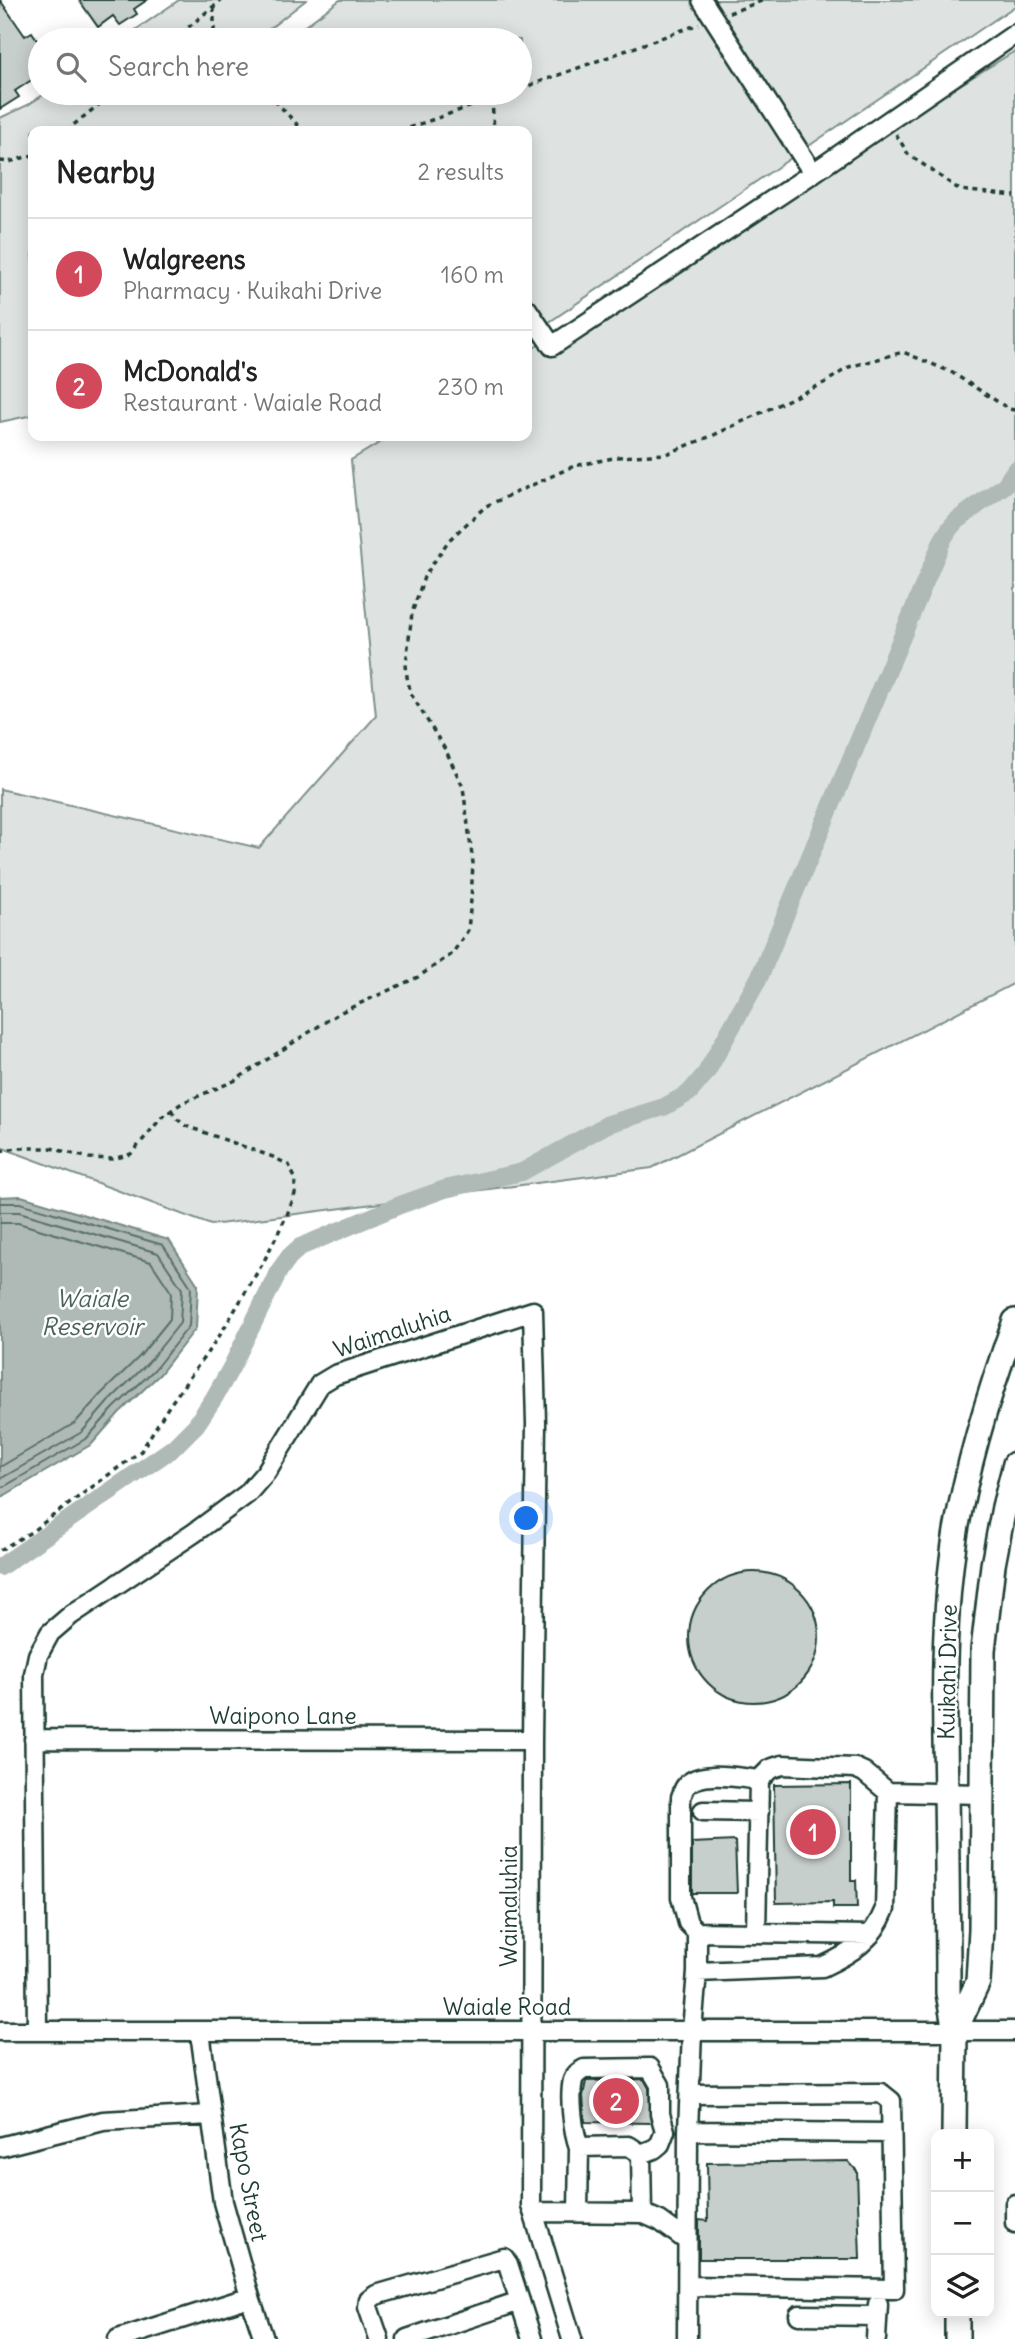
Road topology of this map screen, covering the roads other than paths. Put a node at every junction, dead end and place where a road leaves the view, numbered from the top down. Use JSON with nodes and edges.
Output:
{"nodes":[{"id":1,"x":702,"y":0,"type":"edge"},
{"id":2,"x":1015,"y":34,"type":"edge"},
{"id":3,"x":813,"y":173,"type":"junction"},
{"id":4,"x":532,"y":316,"type":"edge"},
{"id":5,"x":1015,"y":1321,"type":"edge"},
{"id":6,"x":1015,"y":1464,"type":"edge"},
{"id":7,"x":34,"y":1739,"type":"junction"},
{"id":8,"x":532,"y":1740,"type":"junction"},
{"id":9,"x":759,"y":1780,"type":"junction"},
{"id":10,"x":888,"y":1792,"type":"junction"},
{"id":11,"x":946,"y":1793,"type":"junction"},
{"id":12,"x":982,"y":1794,"type":"junction"},
{"id":13,"x":703,"y":1811,"type":"dead end"},
{"id":14,"x":759,"y":1812,"type":"junction"},
{"id":15,"x":697,"y":1932,"type":"junction"},
{"id":16,"x":757,"y":1933,"type":"junction"},
{"id":17,"x":870,"y":1934,"type":"junction"},
{"id":18,"x":697,"y":1972,"type":"junction"},
{"id":19,"x":37,"y":2030,"type":"junction"},
{"id":20,"x":532,"y":2030,"type":"junction"},
{"id":21,"x":0,"y":2031,"type":"edge"},
{"id":22,"x":692,"y":2031,"type":"junction"},
{"id":23,"x":955,"y":2031,"type":"junction"},
{"id":24,"x":1015,"y":2031,"type":"edge"},
{"id":25,"x":200,"y":2032,"type":"junction"},
{"id":26,"x":690,"y":2094,"type":"junction"},
{"id":27,"x":210,"y":2115,"type":"junction"},
{"id":28,"x":954,"y":2129,"type":"edge"},
{"id":29,"x":688,"y":2131,"type":"junction"},
{"id":30,"x":891,"y":2133,"type":"junction"},
{"id":31,"x":0,"y":2147,"type":"edge"},
{"id":32,"x":579,"y":2147,"type":"junction"},
{"id":33,"x":641,"y":2154,"type":"junction"},
{"id":34,"x":1015,"y":2204,"type":"edge"},
{"id":35,"x":533,"y":2212,"type":"junction"},
{"id":36,"x":578,"y":2213,"type":"junction"},
{"id":37,"x":642,"y":2213,"type":"junction"},
{"id":38,"x":1015,"y":2224,"type":"edge"},
{"id":39,"x":686,"y":2240,"type":"junction"},
{"id":40,"x":689,"y":2286,"type":"junction"},
{"id":41,"x":879,"y":2288,"type":"junction"},
{"id":42,"x":250,"y":2297,"type":"junction"},
{"id":43,"x":520,"y":2301,"type":"junction"},
{"id":44,"x":799,"y":2315,"type":"dead end"},
{"id":45,"x":877,"y":2316,"type":"junction"},
{"id":46,"x":957,"y":2318,"type":"edge"},
{"id":47,"x":138,"y":2336,"type":"edge"},
{"id":48,"x":566,"y":2337,"type":"edge"},
{"id":49,"x":118,"y":2339,"type":"edge"},
{"id":50,"x":264,"y":2339,"type":"edge"},
{"id":51,"x":379,"y":2339,"type":"edge"},
{"id":52,"x":407,"y":2339,"type":"edge"},
{"id":53,"x":532,"y":2339,"type":"edge"},
{"id":54,"x":688,"y":2339,"type":"edge"},
{"id":55,"x":876,"y":2339,"type":"edge"},
{"id":56,"x":957,"y":2339,"type":"edge"}],
"edges":[{"from":1,"to":3,"type":"street"},
{"from":2,"to":3,"type":"street"},
{"from":3,"to":4,"type":"street"},
{"from":5,"to":11,"type":"main road","name":"Kuikahi Drive"},
{"from":6,"to":12,"type":"main road","name":"Kuikahi Drive"},
{"from":7,"to":8,"type":"street","name":"Waipono Lane"},
{"from":7,"to":8,"type":"street","name":"Waimaluhia"},
{"from":7,"to":19,"type":"street","name":"Waimaluhia"},
{"from":8,"to":20,"type":"street","name":"Waimaluhia"},
{"from":9,"to":10,"type":"street"},
{"from":9,"to":14,"type":"street"},
{"from":9,"to":15,"type":"street"},
{"from":10,"to":11,"type":"street"},
{"from":10,"to":17,"type":"street"},
{"from":11,"to":12,"type":"street"},
{"from":11,"to":23,"type":"main road","name":"Kuikahi Drive"},
{"from":12,"to":23,"type":"main road","name":"Kuikahi Drive"},
{"from":13,"to":14,"type":"street"},
{"from":14,"to":16,"type":"street"},
{"from":15,"to":16,"type":"street"},
{"from":15,"to":18,"type":"street"},
{"from":16,"to":17,"type":"street"},
{"from":17,"to":18,"type":"street"},
{"from":18,"to":22,"type":"street"},
{"from":19,"to":21,"type":"street","name":"Waiale Road"},
{"from":19,"to":25,"type":"street","name":"Waiale Road"},
{"from":20,"to":22,"type":"street","name":"Waiale Road"},
{"from":20,"to":25,"type":"street","name":"Waiale Road"},
{"from":20,"to":35,"type":"street","name":"Waimaluhia"},
{"from":22,"to":23,"type":"street","name":"Waiale Road"},
{"from":22,"to":26,"type":"street"},
{"from":23,"to":24,"type":"street","name":"Waiale Road"},
{"from":23,"to":28,"type":"main road","name":"Kuikahi Drive"},
{"from":25,"to":27,"type":"street","name":"Kapo Street"},
{"from":26,"to":29,"type":"street"},
{"from":26,"to":30,"type":"street"},
{"from":27,"to":31,"type":"street"},
{"from":27,"to":42,"type":"street","name":"Kapo Street"},
{"from":29,"to":30,"type":"street"},
{"from":29,"to":39,"type":"street"},
{"from":30,"to":41,"type":"street"},
{"from":32,"to":33,"type":"street"},
{"from":32,"to":33,"type":"street"},
{"from":32,"to":36,"type":"street"},
{"from":33,"to":37,"type":"street"},
{"from":34,"to":38,"type":"street"},
{"from":35,"to":36,"type":"street"},
{"from":35,"to":48,"type":"street","name":"Waimaluhia"},
{"from":36,"to":37,"type":"street"},
{"from":37,"to":39,"type":"street"},
{"from":39,"to":40,"type":"street"},
{"from":40,"to":41,"type":"street"},
{"from":40,"to":54,"type":"street"},
{"from":41,"to":45,"type":"street"},
{"from":42,"to":47,"type":"street"},
{"from":42,"to":50,"type":"street","name":"Kapo Street"},
{"from":43,"to":51,"type":"street"},
{"from":43,"to":52,"type":"street"},
{"from":43,"to":53,"type":"street"},
{"from":44,"to":45,"type":"street"},
{"from":45,"to":55,"type":"street"},
{"from":46,"to":56,"type":"main road"},
{"from":47,"to":49,"type":"street"}]}
